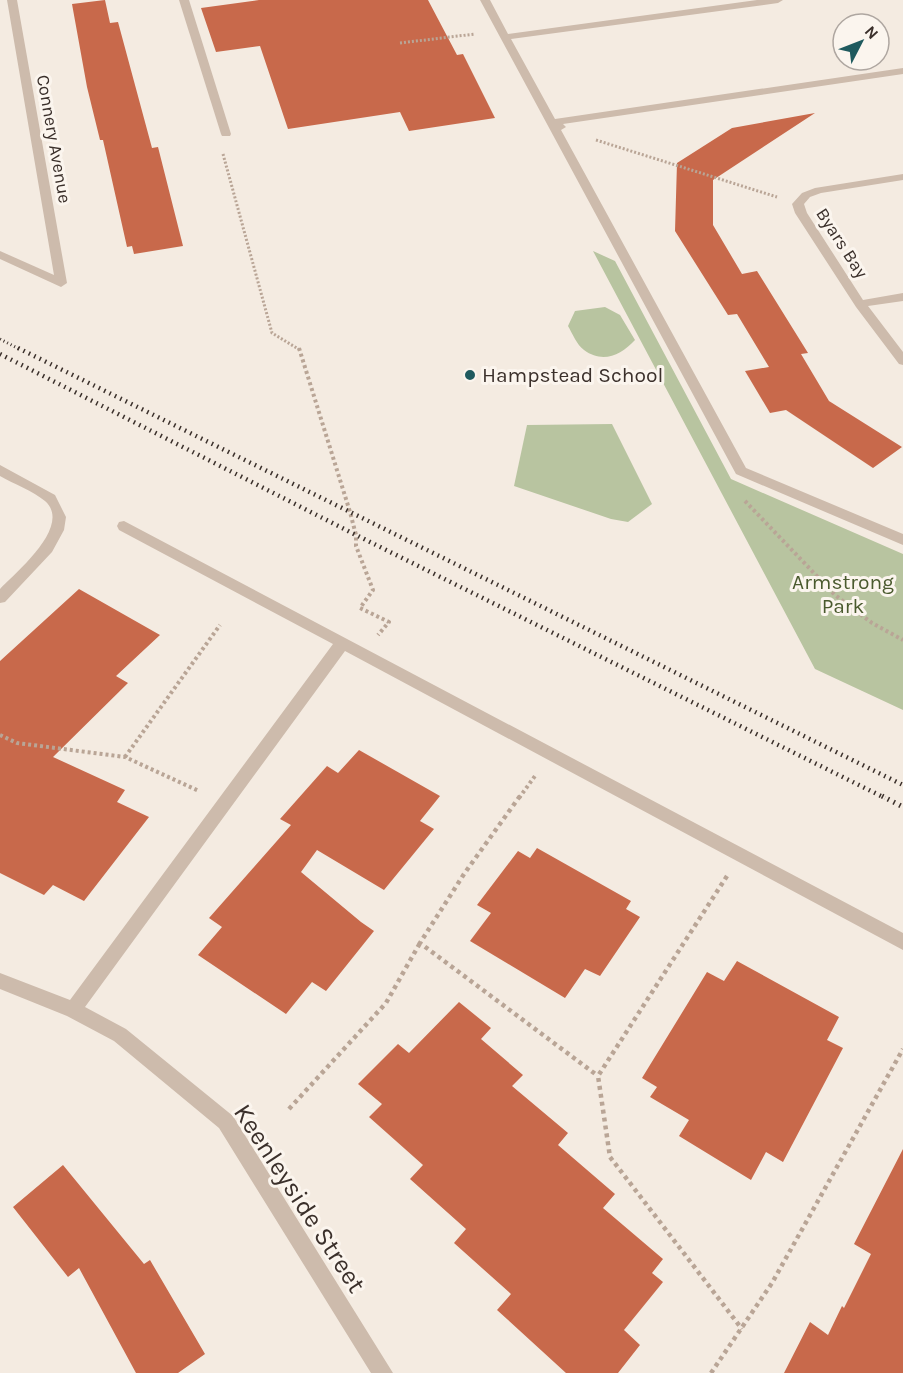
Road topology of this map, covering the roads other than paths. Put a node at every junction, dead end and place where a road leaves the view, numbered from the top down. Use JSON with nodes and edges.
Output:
{"nodes":[{"id":1,"x":12,"y":0,"type":"edge"},
{"id":2,"x":184,"y":0,"type":"edge"},
{"id":3,"x":485,"y":0,"type":"edge"},
{"id":4,"x":777,"y":0,"type":"edge"},
{"id":5,"x":505,"y":37,"type":"junction"},
{"id":6,"x":903,"y":71,"type":"edge"},
{"id":7,"x":553,"y":122,"type":"junction"},
{"id":8,"x":569,"y":132,"type":"road end"},
{"id":9,"x":226,"y":134,"type":"dead end"},
{"id":10,"x":903,"y":177,"type":"edge"},
{"id":11,"x":0,"y":255,"type":"edge"},
{"id":12,"x":903,"y":297,"type":"edge"},
{"id":13,"x":860,"y":304,"type":"junction"},
{"id":14,"x":903,"y":361,"type":"edge"},
{"id":15,"x":0,"y":470,"type":"edge"},
{"id":16,"x":124,"y":526,"type":"dead end"},
{"id":17,"x":903,"y":540,"type":"edge"},
{"id":18,"x":0,"y":598,"type":"edge"},
{"id":19,"x":342,"y":643,"type":"junction"},
{"id":20,"x":903,"y":942,"type":"edge"},
{"id":21,"x":0,"y":981,"type":"edge"},
{"id":22,"x":73,"y":1010,"type":"junction"},
{"id":23,"x":382,"y":1373,"type":"edge"}],
"edges":[{"from":1,"to":11,"type":"street","name":"Connery Avenue"},
{"from":2,"to":9,"type":"street"},
{"from":3,"to":5,"type":"street"},
{"from":4,"to":5,"type":"street"},
{"from":5,"to":7,"type":"street"},
{"from":6,"to":7,"type":"street"},
{"from":7,"to":8,"type":"street"},
{"from":7,"to":17,"type":"street"},
{"from":10,"to":13,"type":"street","name":"Byars Bay"},
{"from":12,"to":13,"type":"street"},
{"from":13,"to":14,"type":"street","name":"Byars Bay"},
{"from":15,"to":18,"type":"street"},
{"from":16,"to":19,"type":"street"},
{"from":19,"to":20,"type":"street"},
{"from":19,"to":22,"type":"street"},
{"from":21,"to":22,"type":"street","name":"Keenleyside Street"},
{"from":22,"to":23,"type":"street","name":"Keenleyside Street"}]}
